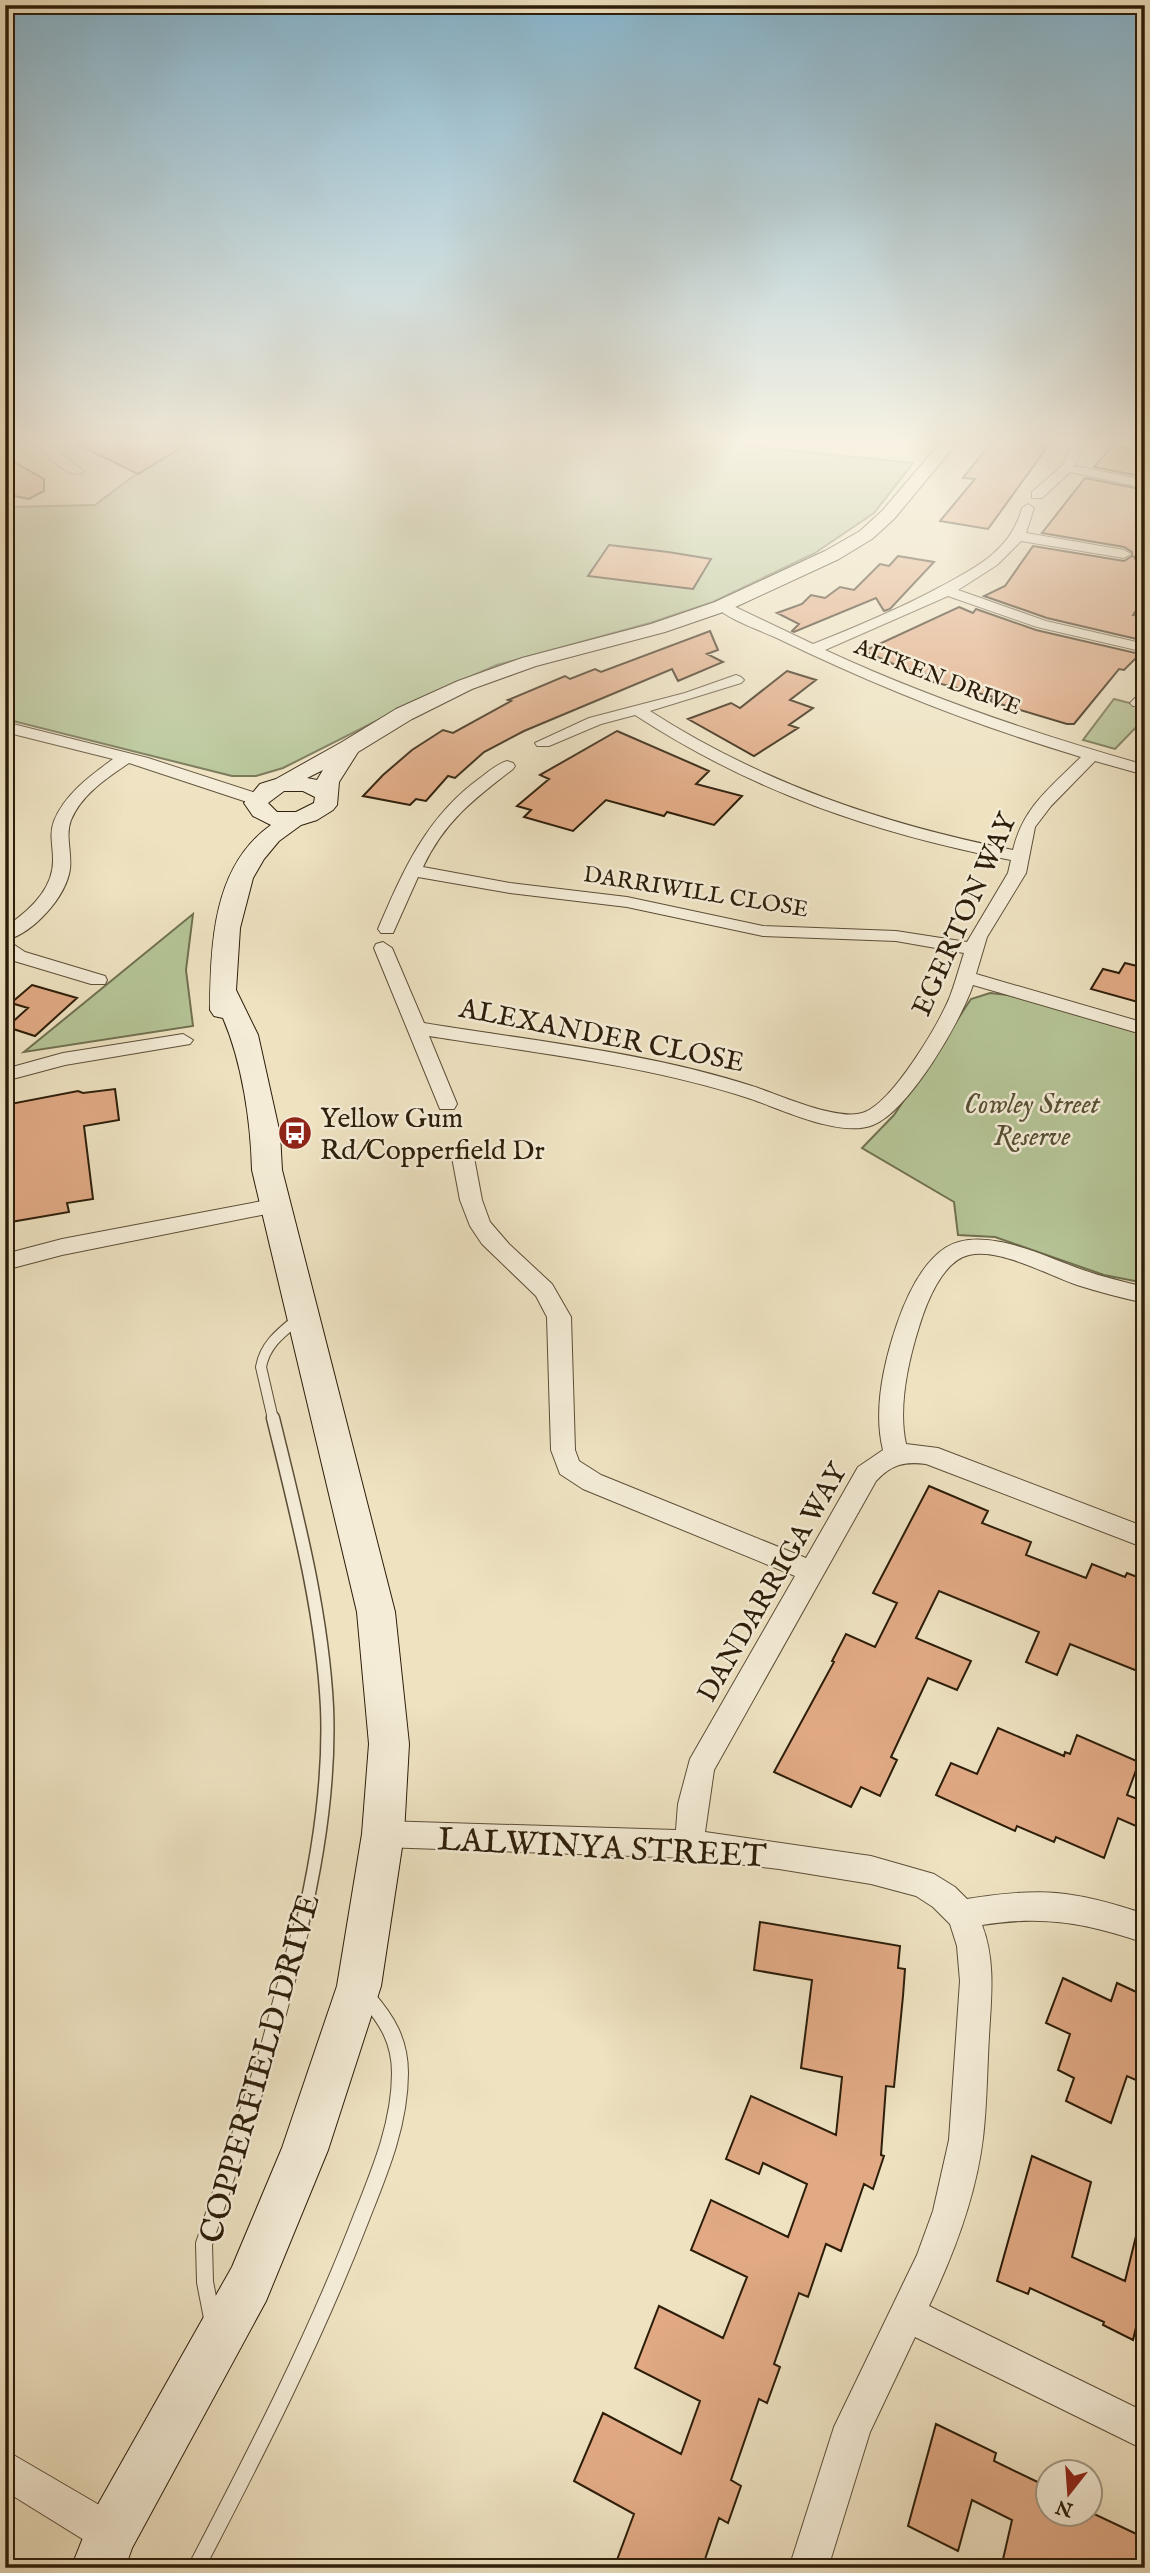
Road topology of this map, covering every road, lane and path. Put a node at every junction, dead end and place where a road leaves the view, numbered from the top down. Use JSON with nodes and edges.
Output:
{"nodes":[{"id":1,"x":815,"y":563,"type":"edge"},
{"id":2,"x":990,"y":563,"type":"edge"},
{"id":3,"x":944,"y":590,"type":"junction"},
{"id":4,"x":722,"y":606,"type":"junction"},
{"id":5,"x":1145,"y":648,"type":"edge"},
{"id":6,"x":812,"y":650,"type":"junction"},
{"id":7,"x":736,"y":680,"type":"dead end"},
{"id":8,"x":637,"y":710,"type":"junction"},
{"id":9,"x":5,"y":726,"type":"edge"},
{"id":10,"x":543,"y":743,"type":"dead end"},
{"id":11,"x":350,"y":747,"type":"junction"},
{"id":12,"x":1091,"y":755,"type":"junction"},
{"id":13,"x":126,"y":757,"type":"junction"},
{"id":14,"x":507,"y":766,"type":"dead end"},
{"id":15,"x":1145,"y":770,"type":"edge"},
{"id":16,"x":325,"y":794,"type":"junction"},
{"id":17,"x":269,"y":795,"type":"junction"},
{"id":18,"x":294,"y":819,"type":"junction"},
{"id":19,"x":254,"y":852,"type":"junction"},
{"id":20,"x":1021,"y":858,"type":"junction"},
{"id":21,"x":411,"y":870,"type":"junction"},
{"id":22,"x":5,"y":934,"type":"edge"},
{"id":23,"x":5,"y":945,"type":"edge"},
{"id":24,"x":973,"y":948,"type":"junction"},
{"id":25,"x":966,"y":977,"type":"junction"},
{"id":26,"x":98,"y":980,"type":"dead end"},
{"id":27,"x":416,"y":1028,"type":"junction"},
{"id":28,"x":1145,"y":1029,"type":"edge"},
{"id":29,"x":183,"y":1040,"type":"dead end"},
{"id":30,"x":5,"y":1075,"type":"edge"},
{"id":31,"x":447,"y":1104,"type":"dead end"},
{"id":32,"x":858,"y":1122,"type":"joint"},
{"id":33,"x":462,"y":1152,"type":"dead end"},
{"id":34,"x":272,"y":1188,"type":"junction"},
{"id":35,"x":5,"y":1262,"type":"edge"},
{"id":36,"x":1145,"y":1296,"type":"edge"},
{"id":37,"x":304,"y":1314,"type":"junction"},
{"id":38,"x":896,"y":1454,"type":"junction"},
{"id":39,"x":1145,"y":1538,"type":"edge"},
{"id":40,"x":812,"y":1572,"type":"junction"},
{"id":41,"x":383,"y":1834,"type":"junction"},
{"id":42,"x":689,"y":1844,"type":"junction"},
{"id":43,"x":961,"y":1914,"type":"junction"},
{"id":44,"x":1145,"y":1929,"type":"edge"},
{"id":45,"x":359,"y":1986,"type":"junction"},
{"id":46,"x":907,"y":2314,"type":"junction"},
{"id":47,"x":219,"y":2341,"type":"junction"},
{"id":48,"x":1145,"y":2432,"type":"edge"},
{"id":49,"x":5,"y":2469,"type":"edge"},
{"id":50,"x":95,"y":2556,"type":"edge"},
{"id":51,"x":196,"y":2568,"type":"edge"},
{"id":52,"x":808,"y":2568,"type":"edge"}],
"edges":[{"from":1,"to":4,"type":"street"},
{"from":2,"to":3,"type":"street"},
{"from":3,"to":5,"type":"street"},
{"from":3,"to":6,"type":"street"},
{"from":4,"to":6,"type":"street","name":"AITKEN DRIVE"},
{"from":4,"to":11,"type":"street"},
{"from":6,"to":12,"type":"street","name":"AITKEN DRIVE"},
{"from":7,"to":8,"type":"street"},
{"from":8,"to":10,"type":"street"},
{"from":8,"to":20,"type":"street"},
{"from":9,"to":13,"type":"street"},
{"from":11,"to":16,"type":"street"},
{"from":11,"to":17,"type":"street"},
{"from":12,"to":15,"type":"street","name":"AITKEN DRIVE"},
{"from":12,"to":20,"type":"street","name":"EGERTON WAY"},
{"from":13,"to":17,"type":"street"},
{"from":13,"to":22,"type":"street"},
{"from":14,"to":21,"type":"street"},
{"from":16,"to":17,"type":"street"},
{"from":16,"to":18,"type":"street","name":"COPPERFIELD DRIVE"},
{"from":17,"to":18,"type":"street"},
{"from":17,"to":19,"type":"street","name":"COPPERFIELD DRIVE"},
{"from":18,"to":19,"type":"street","name":"COPPERFIELD DRIVE"},
{"from":19,"to":34,"type":"street","name":"COPPERFIELD DRIVE"},
{"from":20,"to":24,"type":"street","name":"EGERTON WAY"},
{"from":21,"to":24,"type":"street","name":"DARRIWILL CLOSE"},
{"from":21,"to":27,"type":"street","name":"ALEXANDER CLOSE"},
{"from":23,"to":26,"type":"street"},
{"from":24,"to":25,"type":"street","name":"EGERTON WAY"},
{"from":25,"to":28,"type":"street"},
{"from":25,"to":32,"type":"street","name":"EGERTON WAY"},
{"from":27,"to":31,"type":"street","name":"ALEXANDER CLOSE"},
{"from":27,"to":32,"type":"street","name":"ALEXANDER CLOSE"},
{"from":29,"to":30,"type":"street"},
{"from":33,"to":40,"type":"street"},
{"from":34,"to":35,"type":"street"},
{"from":34,"to":37,"type":"street","name":"COPPERFIELD DRIVE"},
{"from":36,"to":38,"type":"street"},
{"from":37,"to":41,"type":"street","name":"COPPERFIELD DRIVE"},
{"from":37,"to":47,"type":"lane","name":"COPPERFIELD DRIVE"},
{"from":38,"to":39,"type":"street"},
{"from":38,"to":40,"type":"street","name":"DANDARRIGA WAY"},
{"from":40,"to":42,"type":"street","name":"DANDARRIGA WAY"},
{"from":41,"to":42,"type":"street","name":"LALWINYA STREET"},
{"from":41,"to":45,"type":"street","name":"COPPERFIELD DRIVE"},
{"from":42,"to":43,"type":"street","name":"LALWINYA STREET"},
{"from":43,"to":44,"type":"street"},
{"from":43,"to":46,"type":"street","name":"LALWINYA STREET"},
{"from":45,"to":47,"type":"street","name":"COPPERFIELD DRIVE"},
{"from":45,"to":51,"type":"lane"},
{"from":46,"to":48,"type":"street"},
{"from":46,"to":52,"type":"street","name":"LALWINYA STREET"},
{"from":47,"to":50,"type":"street","name":"COPPERFIELD DRIVE"},
{"from":49,"to":50,"type":"street"}]}
